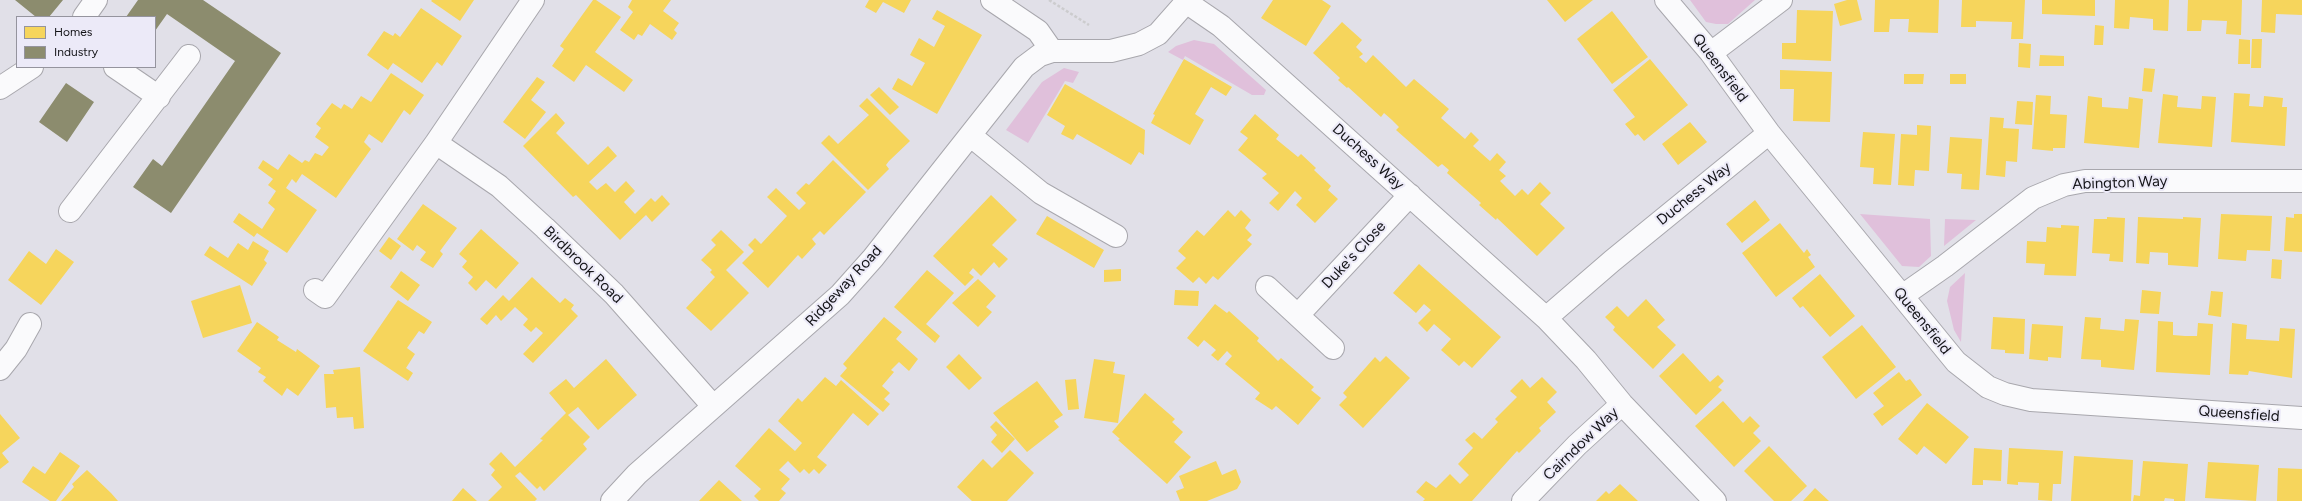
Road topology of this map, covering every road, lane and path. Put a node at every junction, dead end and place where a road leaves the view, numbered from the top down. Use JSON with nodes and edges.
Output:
{"nodes":[{"id":1,"x":96,"y":0,"type":"edge"},
{"id":2,"x":533,"y":0,"type":"edge"},
{"id":3,"x":992,"y":0,"type":"edge"},
{"id":4,"x":1049,"y":0,"type":"edge"},
{"id":5,"x":1666,"y":0,"type":"edge"},
{"id":6,"x":1781,"y":0,"type":"edge"},
{"id":7,"x":1187,"y":1,"type":"edge"},
{"id":8,"x":85,"y":16,"type":"edge"},
{"id":9,"x":1052,"y":51,"type":"junction"},
{"id":10,"x":1111,"y":51,"type":"junction"},
{"id":11,"x":1711,"y":53,"type":"junction"},
{"id":12,"x":189,"y":56,"type":"dead end"},
{"id":13,"x":30,"y":68,"type":"edge"},
{"id":14,"x":116,"y":68,"type":"edge"},
{"id":15,"x":0,"y":88,"type":"edge"},
{"id":16,"x":159,"y":97,"type":"junction"},
{"id":17,"x":1769,"y":134,"type":"junction"},
{"id":18,"x":971,"y":136,"type":"junction"},
{"id":19,"x":436,"y":144,"type":"junction"},
{"id":20,"x":2302,"y":181,"type":"edge"},
{"id":21,"x":1410,"y":195,"type":"junction"},
{"id":22,"x":70,"y":211,"type":"dead end"},
{"id":23,"x":1116,"y":236,"type":"dead end"},
{"id":24,"x":1267,"y":287,"type":"dead end"},
{"id":25,"x":320,"y":294,"type":"dead end"},
{"id":26,"x":1902,"y":296,"type":"junction"},
{"id":27,"x":1298,"y":315,"type":"junction"},
{"id":28,"x":1546,"y":318,"type":"junction"},
{"id":29,"x":30,"y":324,"type":"dead end"},
{"id":30,"x":1333,"y":348,"type":"dead end"},
{"id":31,"x":0,"y":369,"type":"edge"},
{"id":32,"x":1622,"y":404,"type":"junction"},
{"id":33,"x":713,"y":406,"type":"junction"},
{"id":34,"x":2302,"y":418,"type":"edge"},
{"id":35,"x":612,"y":501,"type":"edge"},
{"id":36,"x":1523,"y":501,"type":"edge"},
{"id":37,"x":1715,"y":501,"type":"edge"}],
"edges":[{"from":1,"to":8,"type":"street"},
{"from":2,"to":19,"type":"street"},
{"from":3,"to":9,"type":"street"},
{"from":4,"to":10,"type":"path"},
{"from":5,"to":11,"type":"street","name":"Queensfield"},
{"from":6,"to":11,"type":"street"},
{"from":7,"to":10,"type":"street"},
{"from":7,"to":21,"type":"street","name":"Duchess Way"},
{"from":9,"to":10,"type":"street"},
{"from":9,"to":18,"type":"street","name":"Ridgeway Road"},
{"from":11,"to":17,"type":"street","name":"Queensfield"},
{"from":12,"to":16,"type":"street"},
{"from":13,"to":15,"type":"street"},
{"from":14,"to":16,"type":"street"},
{"from":16,"to":22,"type":"street"},
{"from":17,"to":26,"type":"street","name":"Queensfield"},
{"from":17,"to":28,"type":"street","name":"Duchess Way"},
{"from":18,"to":23,"type":"street"},
{"from":18,"to":33,"type":"street","name":"Ridgeway Road"},
{"from":19,"to":25,"type":"street"},
{"from":19,"to":33,"type":"street","name":"Birdbrook Road"},
{"from":20,"to":26,"type":"street","name":"Abington Way"},
{"from":21,"to":27,"type":"street","name":"Duke's Close"},
{"from":21,"to":28,"type":"street","name":"Duchess Way"},
{"from":24,"to":27,"type":"street"},
{"from":26,"to":34,"type":"street","name":"Queensfield"},
{"from":27,"to":30,"type":"street"},
{"from":28,"to":32,"type":"street","name":"Duchess Way"},
{"from":29,"to":31,"type":"street"},
{"from":32,"to":36,"type":"street","name":"Cairndow Way"},
{"from":32,"to":37,"type":"street","name":"Duchess Way"},
{"from":33,"to":35,"type":"street","name":"Ridgeway Road"}]}
